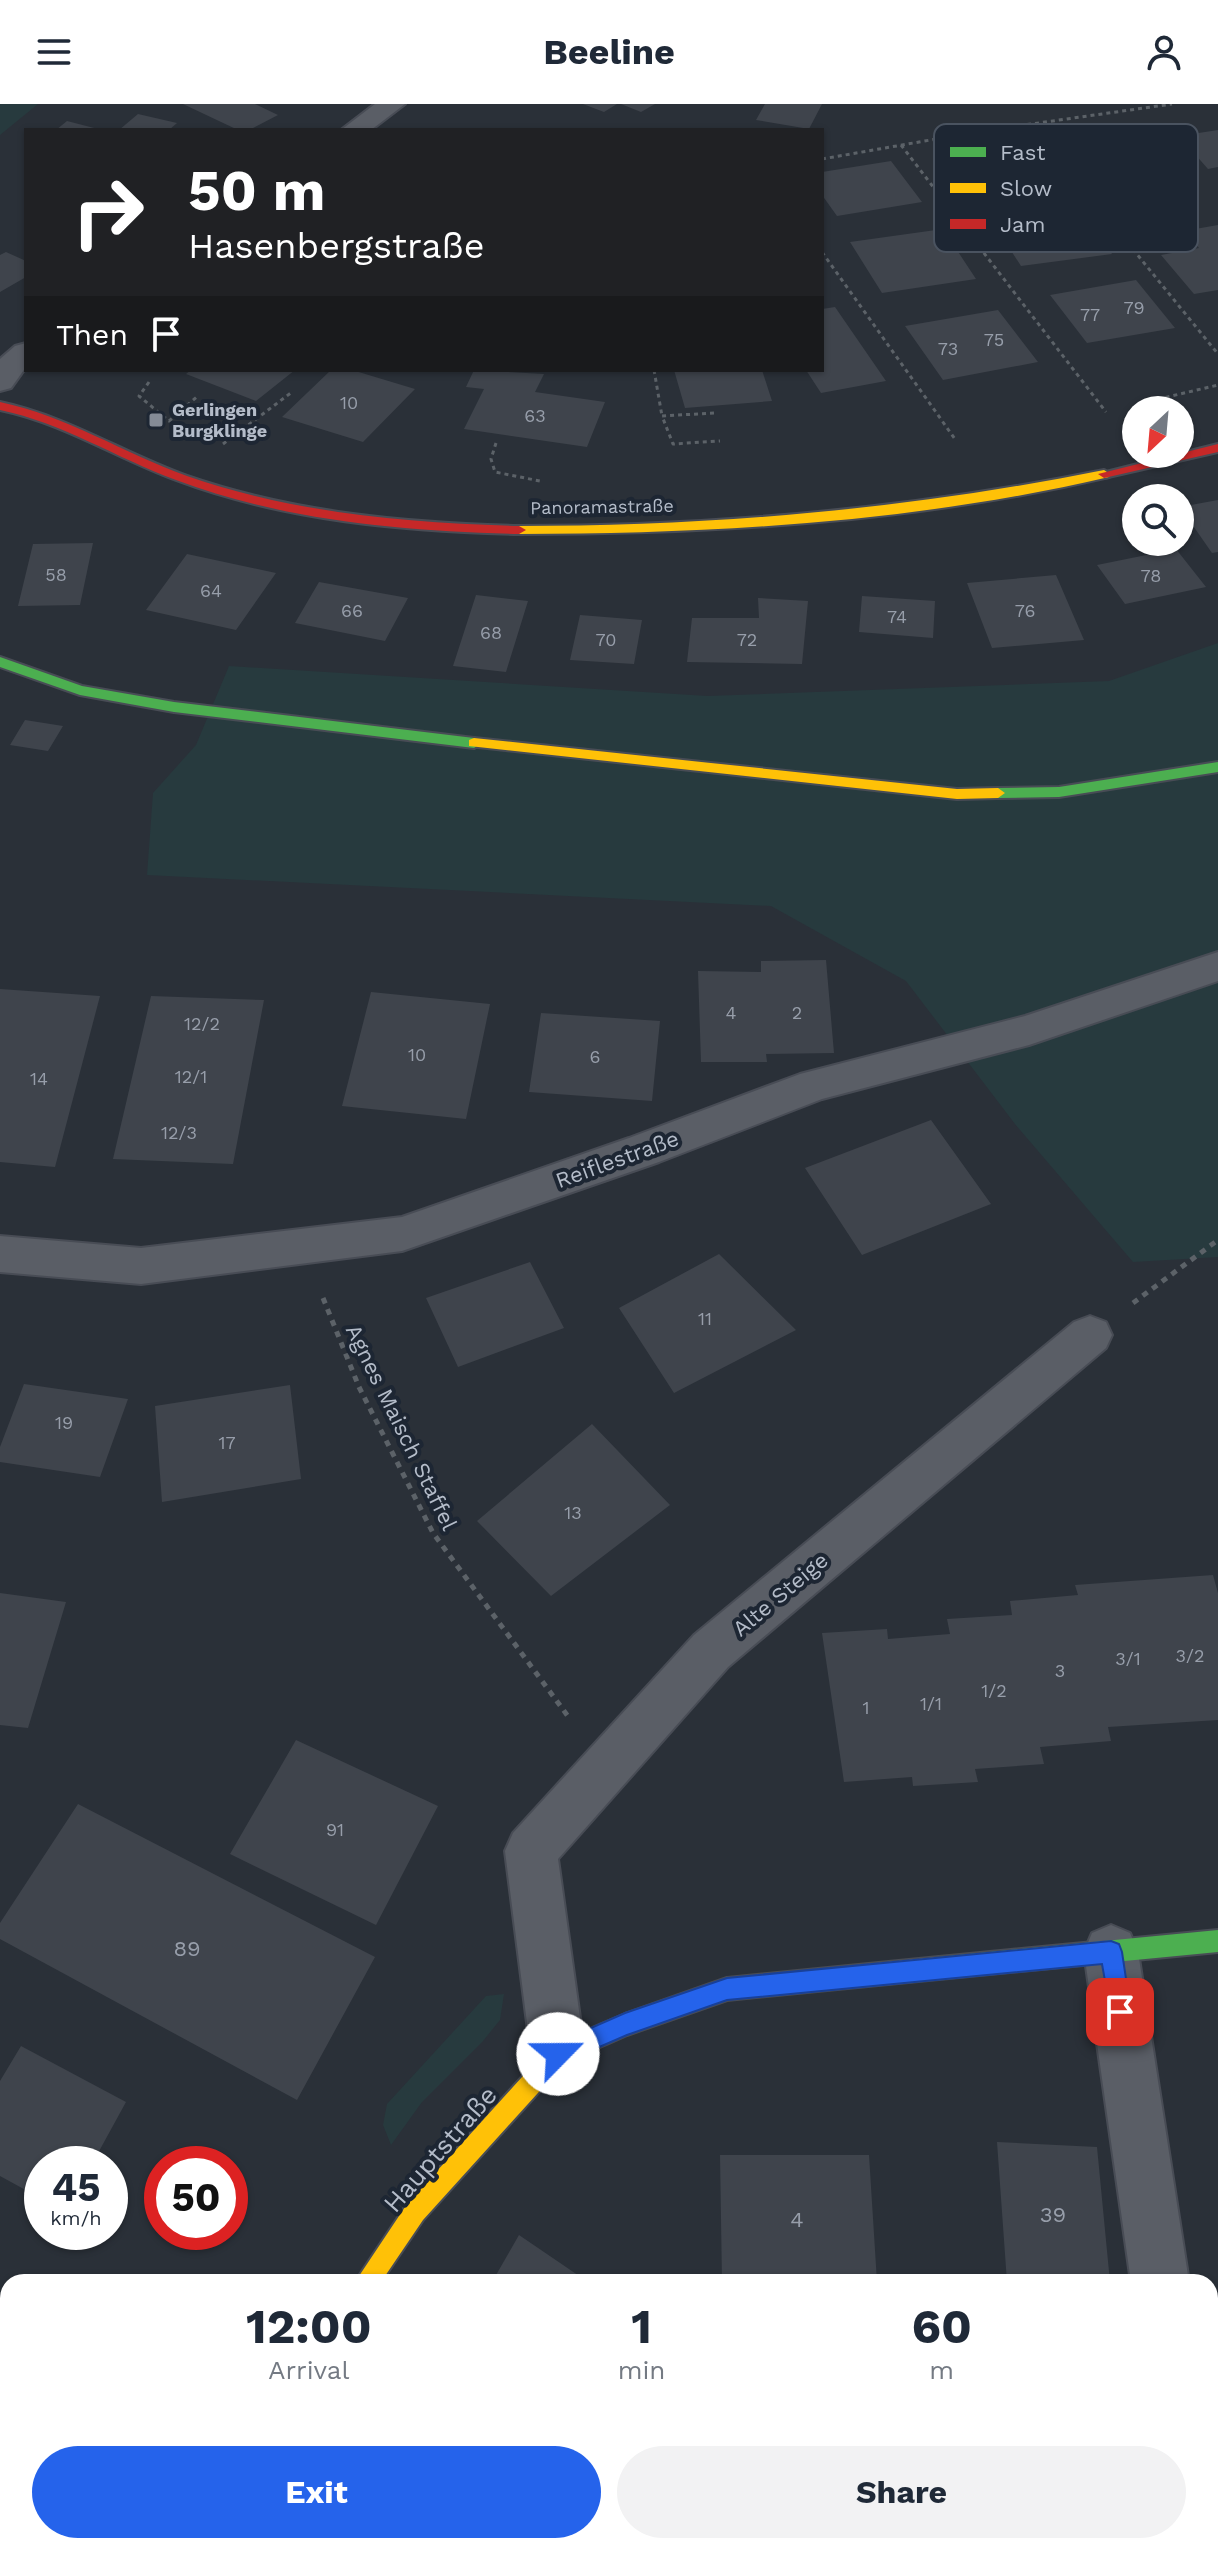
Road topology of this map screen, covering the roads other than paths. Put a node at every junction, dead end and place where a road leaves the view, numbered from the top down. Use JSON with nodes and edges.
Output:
{"nodes":[{"id":1,"x":392,"y":104,"type":"edge"},
{"id":2,"x":357,"y":128,"type":"edge"},
{"id":3,"x":24,"y":354,"type":"edge"},
{"id":4,"x":0,"y":382,"type":"edge"},
{"id":5,"x":0,"y":406,"type":"edge"},
{"id":6,"x":1218,"y":448,"type":"edge"},
{"id":7,"x":0,"y":662,"type":"edge"},
{"id":8,"x":1218,"y":767,"type":"edge"},
{"id":9,"x":1218,"y":966,"type":"edge"},
{"id":10,"x":0,"y":1254,"type":"edge"},
{"id":11,"x":1090,"y":1335,"type":"road end"},
{"id":12,"x":1218,"y":1941,"type":"edge"},
{"id":13,"x":1111,"y":1952,"type":"junction"},
{"id":14,"x":558,"y":2054,"type":"junction"},
{"id":15,"x":372,"y":2274,"type":"edge"},
{"id":16,"x":1159,"y":2274,"type":"edge"}],
"edges":[{"from":1,"to":2,"type":"street"},
{"from":3,"to":4,"type":"street"},
{"from":5,"to":6,"type":"main road","name":"Panoramastraße"},
{"from":7,"to":8,"type":"main road"},
{"from":9,"to":10,"type":"street","name":"Reiflestraße"},
{"from":11,"to":14,"type":"street","name":"Alte Steige"},
{"from":12,"to":13,"type":"main road"},
{"from":13,"to":14,"type":"main road"},
{"from":13,"to":16,"type":"street"},
{"from":14,"to":15,"type":"main road","name":"Hauptstraße"}]}
